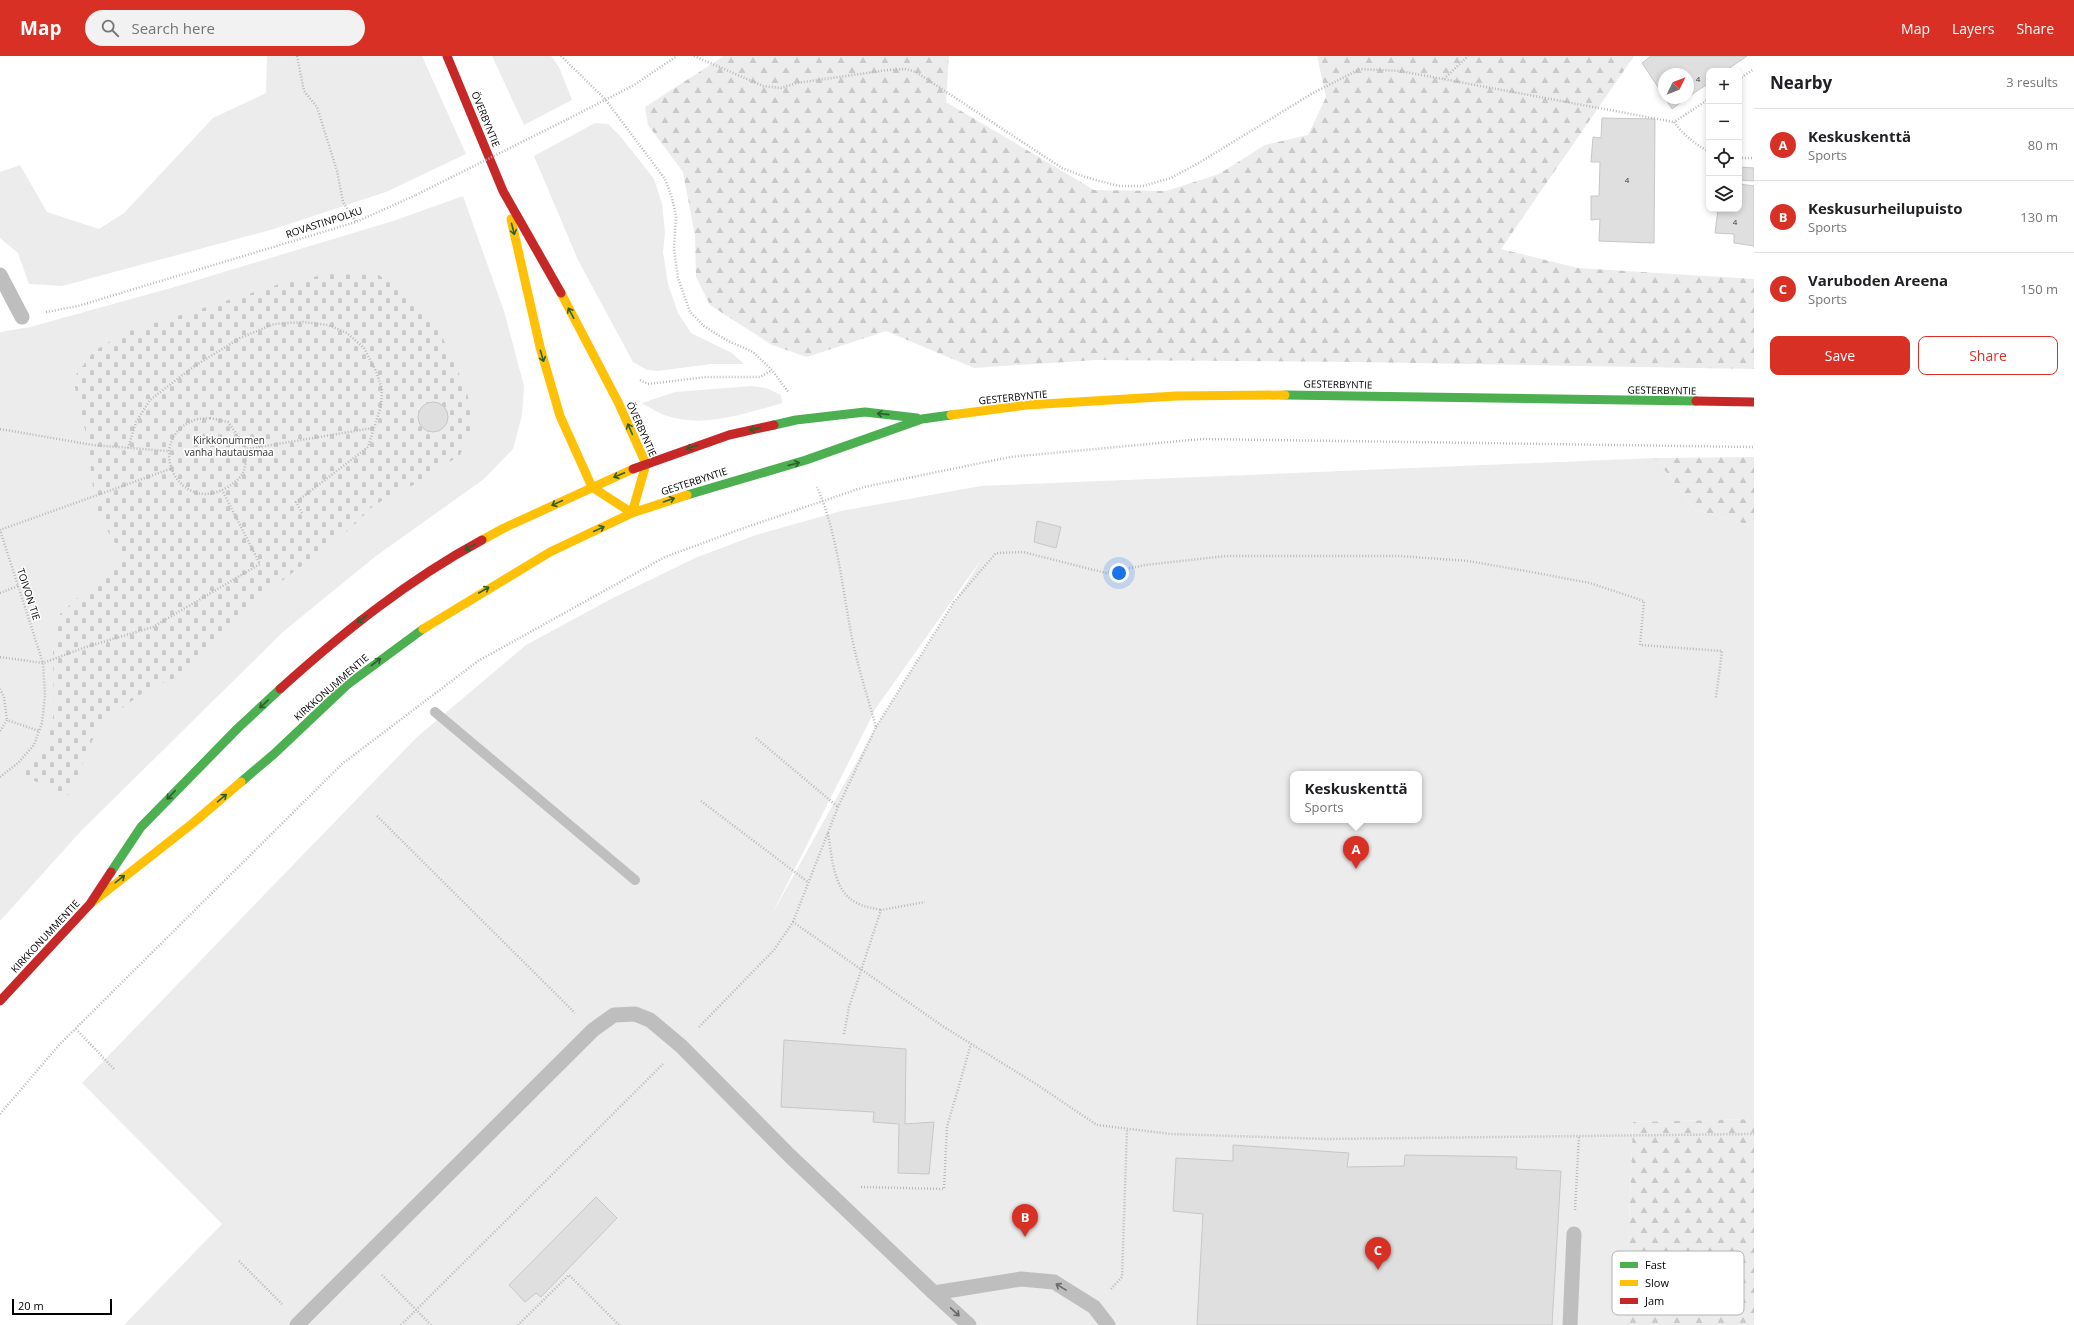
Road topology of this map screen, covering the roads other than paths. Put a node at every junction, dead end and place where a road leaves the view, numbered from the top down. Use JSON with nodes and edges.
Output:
{"nodes":[{"id":1,"x":447,"y":56,"type":"edge"},
{"id":2,"x":503,"y":191,"type":"junction"},
{"id":3,"x":0,"y":274,"type":"edge"},
{"id":4,"x":22,"y":317,"type":"road end"},
{"id":5,"x":1754,"y":402,"type":"edge"},
{"id":6,"x":922,"y":419,"type":"junction"},
{"id":7,"x":646,"y":464,"type":"junction"},
{"id":8,"x":592,"y":487,"type":"junction"},
{"id":9,"x":632,"y":513,"type":"junction"},
{"id":10,"x":90,"y":904,"type":"junction"},
{"id":11,"x":0,"y":1001,"type":"edge"},
{"id":12,"x":1574,"y":1234,"type":"road end"},
{"id":13,"x":934,"y":1293,"type":"junction"},
{"id":14,"x":299,"y":1323,"type":"edge"},
{"id":15,"x":969,"y":1325,"type":"edge"},
{"id":16,"x":1108,"y":1325,"type":"edge"},
{"id":17,"x":1570,"y":1325,"type":"edge"}],
"edges":[{"from":1,"to":2,"type":"street","name":"ÖVERBYNTIE"},
{"from":7,"to":2,"type":"street","name":"ÖVERBYNTIE","one_way":true},
{"from":2,"to":8,"type":"street","name":"ÖVERBYNTIE","one_way":true},
{"from":3,"to":4,"type":"lane"},
{"from":5,"to":6,"type":"street","name":"GESTERBYNTIE"},
{"from":6,"to":7,"type":"street","name":"GESTERBYNTIE","one_way":true},
{"from":9,"to":6,"type":"street","name":"GESTERBYNTIE","one_way":true},
{"from":7,"to":8,"type":"street","name":"GESTERBYNTIE","one_way":true},
{"from":7,"to":9,"type":"street","name":"ÖVERBYNTIE"},
{"from":8,"to":9,"type":"street"},
{"from":8,"to":10,"type":"street","name":"KIRKKONUMMENTIE","one_way":true},
{"from":10,"to":9,"type":"street","name":"KIRKKONUMMENTIE","one_way":true},
{"from":10,"to":11,"type":"street","name":"KIRKKONUMMENTIE"},
{"from":12,"to":17,"type":"lane"},
{"from":13,"to":14,"type":"lane"},
{"from":13,"to":15,"type":"lane","one_way":true},
{"from":16,"to":13,"type":"lane","one_way":true}]}
